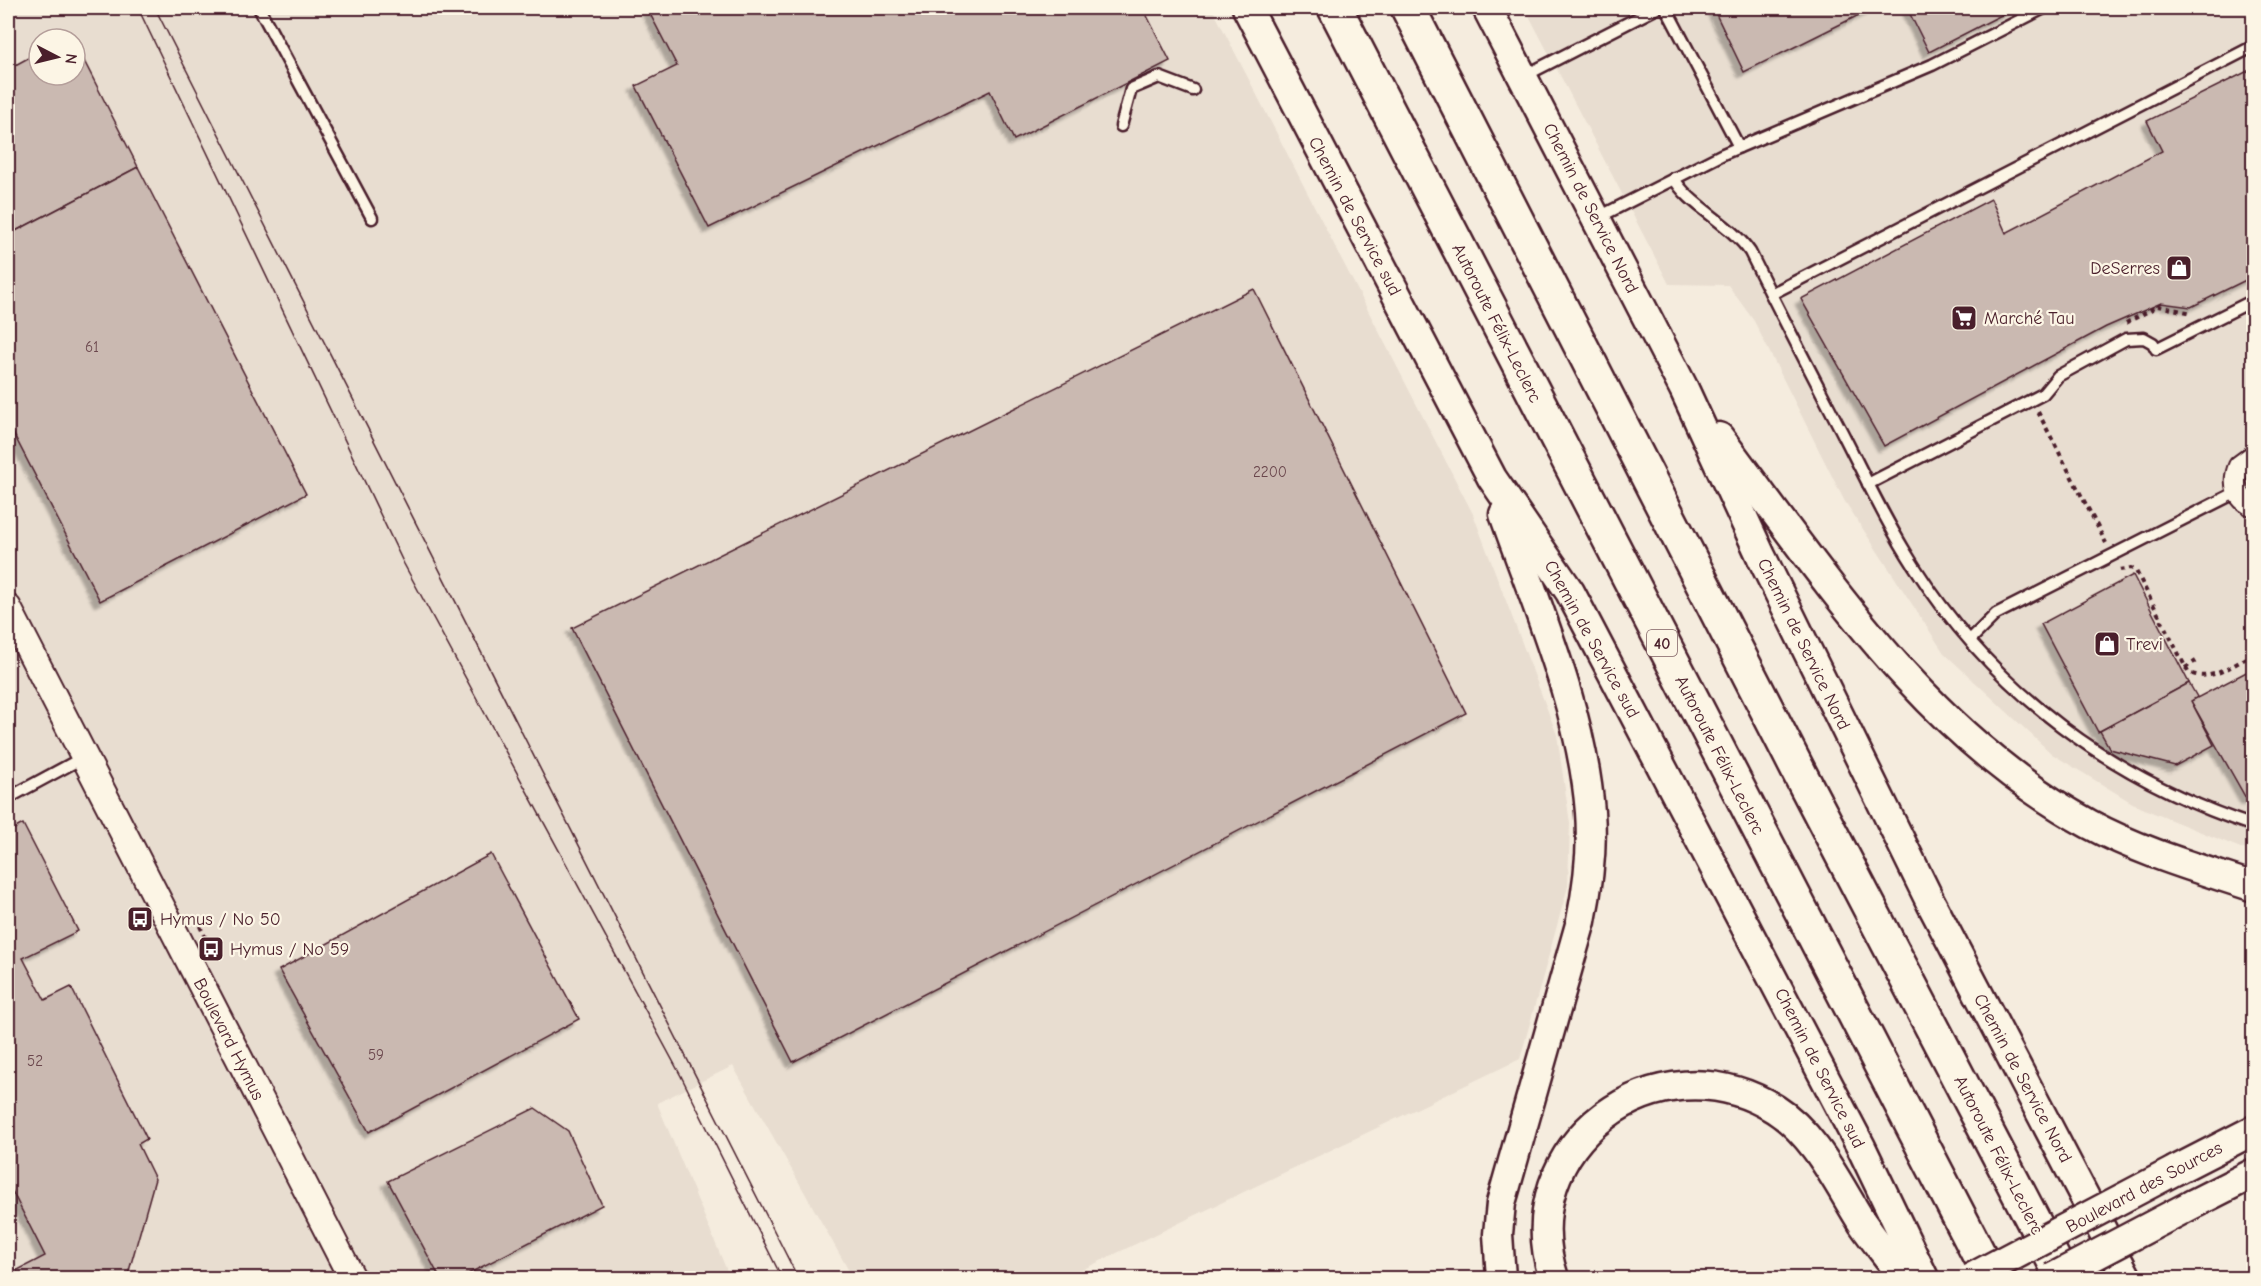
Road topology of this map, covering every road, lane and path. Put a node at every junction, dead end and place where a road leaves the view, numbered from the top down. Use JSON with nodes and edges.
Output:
{"nodes":[{"id":1,"x":259,"y":8,"type":"edge"},
{"id":2,"x":1247,"y":8,"type":"edge"},
{"id":3,"x":1335,"y":8,"type":"edge"},
{"id":4,"x":1408,"y":8,"type":"edge"},
{"id":5,"x":1487,"y":8,"type":"edge"},
{"id":6,"x":1657,"y":8,"type":"edge"},
{"id":7,"x":1666,"y":8,"type":"edge"},
{"id":8,"x":2044,"y":8,"type":"edge"},
{"id":9,"x":2253,"y":46,"type":"edge"},
{"id":10,"x":1523,"y":76,"type":"junction"},
{"id":11,"x":1193,"y":90,"type":"dead end"},
{"id":12,"x":1122,"y":126,"type":"dead end"},
{"id":13,"x":1739,"y":147,"type":"junction"},
{"id":14,"x":1674,"y":178,"type":"junction"},
{"id":15,"x":372,"y":218,"type":"dead end"},
{"id":16,"x":1597,"y":218,"type":"junction"},
{"id":17,"x":1771,"y":294,"type":"junction"},
{"id":18,"x":2253,"y":300,"type":"edge"},
{"id":19,"x":1684,"y":389,"type":"junction"},
{"id":20,"x":2037,"y":411,"type":"dead end"},
{"id":21,"x":2253,"y":455,"type":"edge"},
{"id":22,"x":1492,"y":478,"type":"junction"},
{"id":23,"x":1869,"y":484,"type":"junction"},
{"id":24,"x":2237,"y":492,"type":"junction"},
{"id":25,"x":2253,"y":506,"type":"edge"},
{"id":26,"x":2106,"y":544,"type":"dead end"},
{"id":27,"x":2119,"y":571,"type":"dead end"},
{"id":28,"x":8,"y":608,"type":"edge"},
{"id":29,"x":1970,"y":640,"type":"junction"},
{"id":30,"x":2253,"y":654,"type":"edge"},
{"id":31,"x":2196,"y":661,"type":"dead end"},
{"id":32,"x":2185,"y":668,"type":"junction"},
{"id":33,"x":84,"y":757,"type":"junction"},
{"id":34,"x":8,"y":798,"type":"edge"},
{"id":35,"x":2253,"y":826,"type":"edge"},
{"id":36,"x":2253,"y":887,"type":"edge"},
{"id":37,"x":196,"y":918,"type":"dead end"},
{"id":38,"x":211,"y":949,"type":"dead end"},
{"id":39,"x":2253,"y":1130,"type":"edge"},
{"id":40,"x":2253,"y":1173,"type":"edge"},
{"id":41,"x":1498,"y":1249,"type":"junction"},
{"id":42,"x":352,"y":1278,"type":"edge"},
{"id":43,"x":1484,"y":1278,"type":"edge"},
{"id":44,"x":1501,"y":1278,"type":"edge"},
{"id":45,"x":1554,"y":1278,"type":"edge"},
{"id":46,"x":1904,"y":1278,"type":"edge"},
{"id":47,"x":1924,"y":1278,"type":"edge"},
{"id":48,"x":1971,"y":1278,"type":"edge"},
{"id":49,"x":1991,"y":1278,"type":"edge"},
{"id":50,"x":2052,"y":1278,"type":"edge"},
{"id":51,"x":2063,"y":1278,"type":"edge"},
{"id":52,"x":2127,"y":1278,"type":"edge"}],
"edges":[{"from":1,"to":15,"type":"lane"},
{"from":2,"to":22,"type":"main road","name":"Chemin de Service sud"},
{"from":3,"to":49,"type":"highway","name":"Autoroute Félix-Leclerc","number":"40"},
{"from":4,"to":51,"type":"highway","name":"Autoroute Félix-Leclerc"},
{"from":5,"to":10,"type":"main road","name":"Chemin de Service Nord"},
{"from":6,"to":10,"type":"lane"},
{"from":7,"to":13,"type":"lane"},
{"from":8,"to":13,"type":"lane"},
{"from":9,"to":17,"type":"lane"},
{"from":10,"to":16,"type":"main road","name":"Chemin de Service Nord"},
{"from":11,"to":12,"type":"lane"},
{"from":13,"to":14,"type":"lane"},
{"from":14,"to":16,"type":"lane"},
{"from":14,"to":17,"type":"lane"},
{"from":16,"to":19,"type":"main road","name":"Chemin de Service Nord"},
{"from":17,"to":23,"type":"lane"},
{"from":18,"to":23,"type":"lane"},
{"from":19,"to":36,"type":"main road"},
{"from":19,"to":52,"type":"main road","name":"Chemin de Service Nord"},
{"from":20,"to":26,"type":"path"},
{"from":21,"to":24,"type":"street"},
{"from":22,"to":41,"type":"main road"},
{"from":22,"to":47,"type":"main road","name":"Chemin de Service sud"},
{"from":23,"to":29,"type":"lane"},
{"from":24,"to":25,"type":"street"},
{"from":24,"to":29,"type":"lane"},
{"from":27,"to":32,"type":"path"},
{"from":28,"to":33,"type":"street","name":"Boulevard Hymus"},
{"from":29,"to":35,"type":"lane"},
{"from":30,"to":32,"type":"path"},
{"from":31,"to":32,"type":"path"},
{"from":33,"to":34,"type":"lane"},
{"from":33,"to":42,"type":"street","name":"Boulevard Hymus"},
{"from":37,"to":38,"type":"path"},
{"from":39,"to":48,"type":"main road","name":"Boulevard des Sources","bridge":true},
{"from":40,"to":50,"type":"main road","name":"Boulevard des Sources","bridge":true},
{"from":41,"to":43,"type":"main road"},
{"from":41,"to":44,"type":"main road"},
{"from":45,"to":46,"type":"main road"}]}
